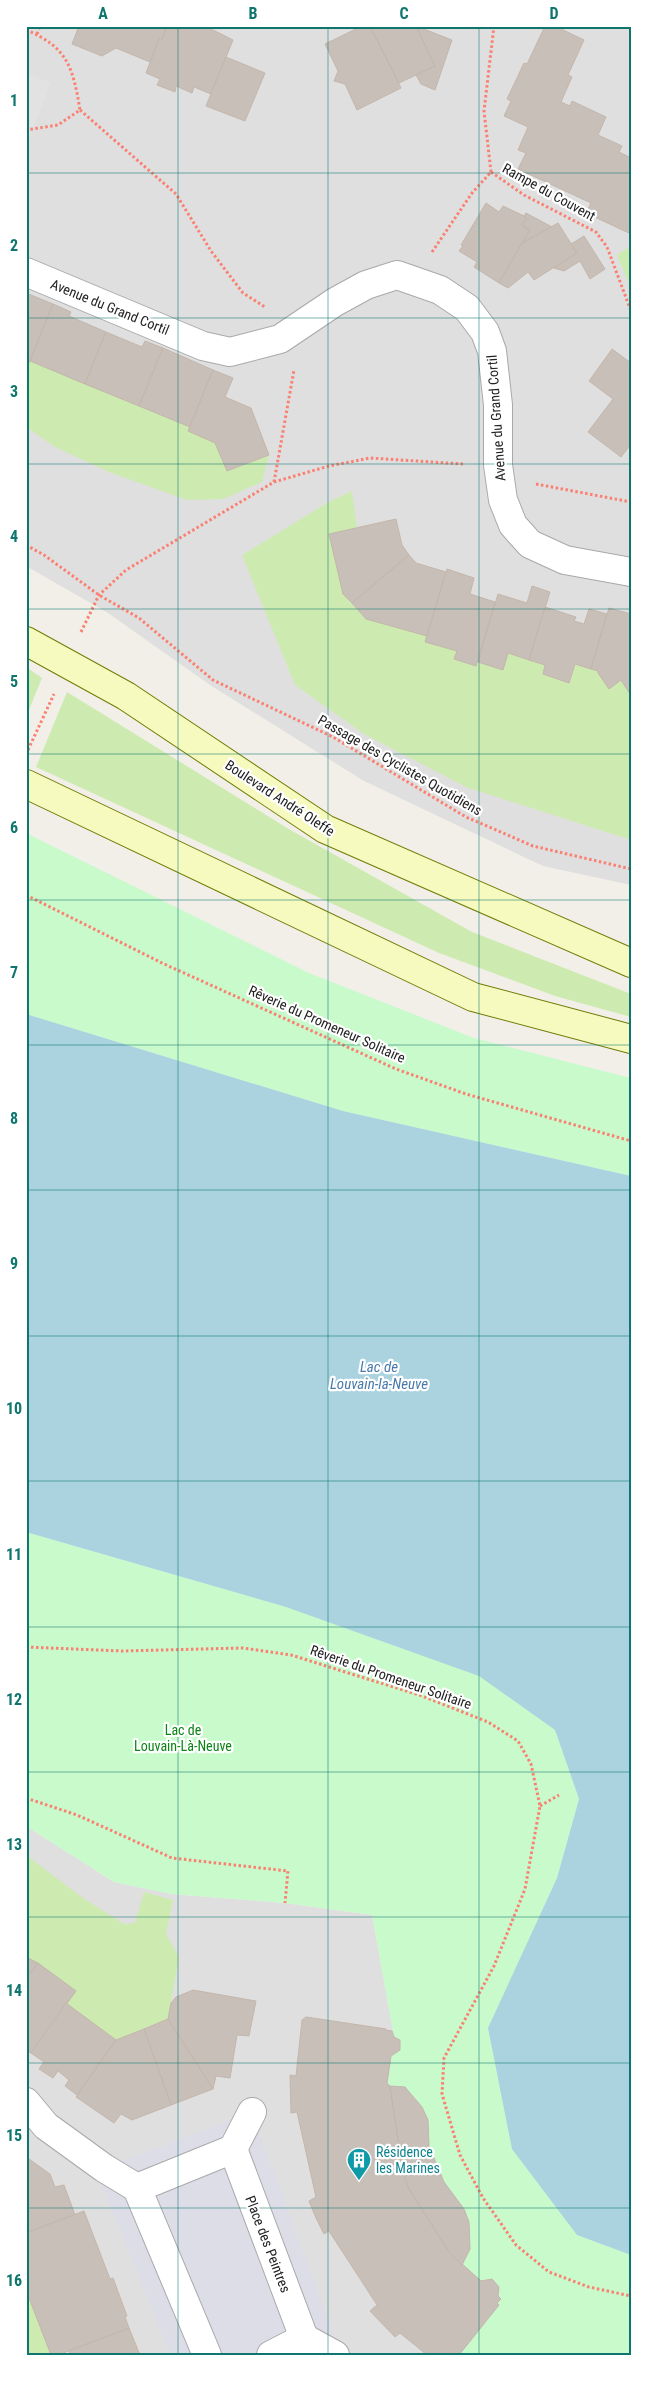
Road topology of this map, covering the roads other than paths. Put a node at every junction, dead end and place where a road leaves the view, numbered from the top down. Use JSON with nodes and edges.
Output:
{"nodes":[{"id":1,"x":26,"y":272,"type":"edge"},
{"id":2,"x":631,"y":572,"type":"edge"},
{"id":3,"x":26,"y":642,"type":"edge"},
{"id":4,"x":26,"y":784,"type":"edge"},
{"id":5,"x":631,"y":963,"type":"edge"},
{"id":6,"x":631,"y":1039,"type":"edge"},
{"id":7,"x":26,"y":2102,"type":"edge"},
{"id":8,"x":252,"y":2112,"type":"dead end"},
{"id":9,"x":233,"y":2149,"type":"junction"},
{"id":10,"x":137,"y":2188,"type":"junction"},
{"id":11,"x":304,"y":2338,"type":"junction"},
{"id":12,"x":207,"y":2355,"type":"edge"},
{"id":13,"x":271,"y":2355,"type":"edge"},
{"id":14,"x":335,"y":2355,"type":"edge"}],
"edges":[{"from":1,"to":2,"type":"street","name":"Avenue du Grand Cortil"},
{"from":3,"to":5,"type":"main road","name":"Boulevard André Oleffe"},
{"from":4,"to":6,"type":"main road"},
{"from":7,"to":10,"type":"street"},
{"from":8,"to":9,"type":"street"},
{"from":9,"to":10,"type":"street"},
{"from":9,"to":11,"type":"street","name":"Place des Peintres"},
{"from":10,"to":12,"type":"street"},
{"from":11,"to":13,"type":"street"},
{"from":11,"to":14,"type":"street"}]}
